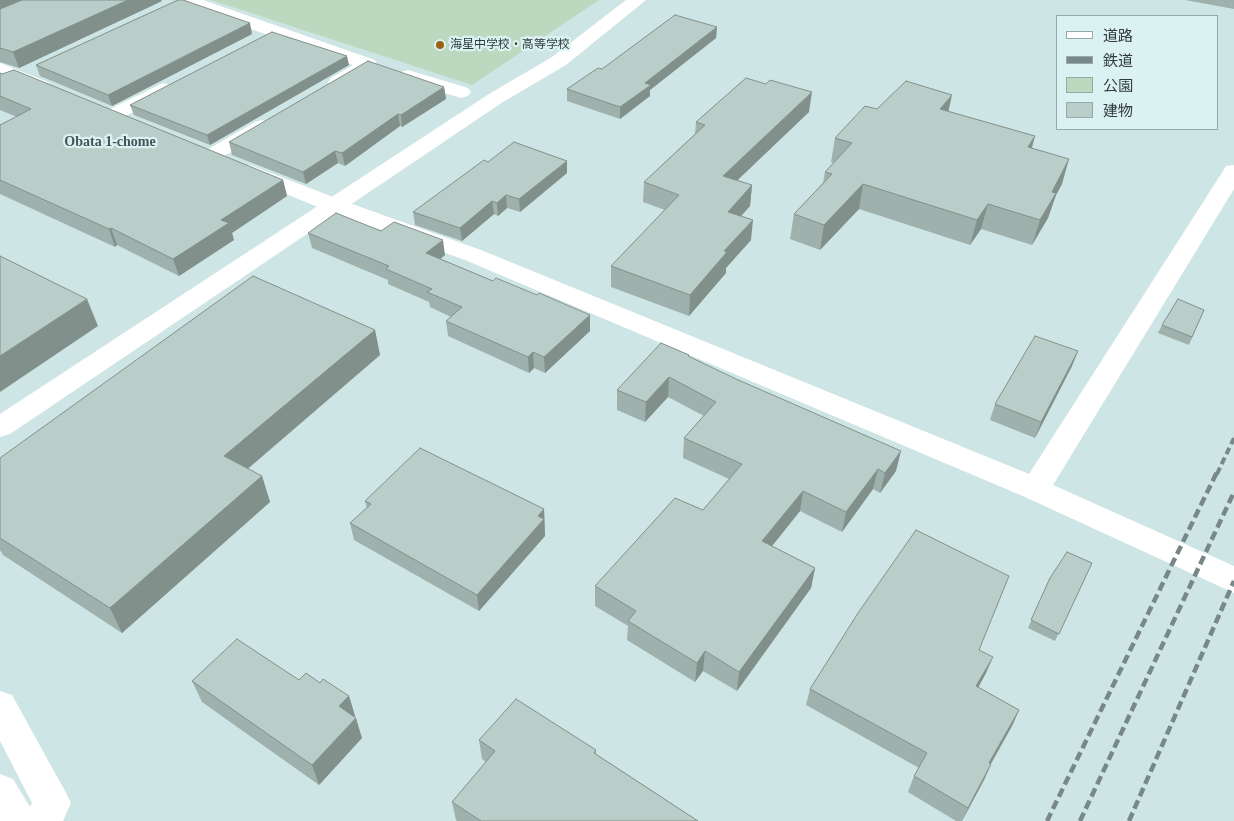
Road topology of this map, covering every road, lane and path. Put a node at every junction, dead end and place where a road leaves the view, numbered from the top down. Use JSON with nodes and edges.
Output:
{"nodes":[{"id":1,"x":184,"y":0,"type":"edge"},
{"id":2,"x":637,"y":0,"type":"edge"},
{"id":3,"x":166,"y":8,"type":"edge"},
{"id":4,"x":275,"y":31,"type":"junction"},
{"id":5,"x":250,"y":44,"type":"edge"},
{"id":6,"x":368,"y":64,"type":"junction"},
{"id":7,"x":0,"y":69,"type":"edge"},
{"id":8,"x":27,"y":73,"type":"junction"},
{"id":9,"x":181,"y":80,"type":"edge"},
{"id":10,"x":0,"y":86,"type":"edge"},
{"id":11,"x":461,"y":92,"type":"dead end"},
{"id":12,"x":319,"y":93,"type":"edge"},
{"id":13,"x":61,"y":94,"type":"edge"},
{"id":14,"x":278,"y":117,"type":"edge"},
{"id":15,"x":140,"y":126,"type":"edge"},
{"id":16,"x":1234,"y":171,"type":"edge"},
{"id":17,"x":333,"y":205,"type":"junction"},
{"id":18,"x":0,"y":427,"type":"edge"},
{"id":19,"x":1035,"y":489,"type":"junction"},
{"id":20,"x":1234,"y":580,"type":"edge"},
{"id":21,"x":0,"y":706,"type":"edge"},
{"id":22,"x":0,"y":791,"type":"edge"},
{"id":23,"x":18,"y":821,"type":"edge"},
{"id":24,"x":43,"y":821,"type":"edge"}],
"edges":[{"from":1,"to":3,"type":"main road"},
{"from":1,"to":4,"type":"main road"},
{"from":2,"to":17,"type":"main road"},
{"from":4,"to":5,"type":"main road"},
{"from":4,"to":6,"type":"main road"},
{"from":6,"to":11,"type":"main road"},
{"from":6,"to":12,"type":"main road"},
{"from":7,"to":8,"type":"main road"},
{"from":8,"to":10,"type":"main road"},
{"from":8,"to":13,"type":"main road"},
{"from":9,"to":15,"type":"main road"},
{"from":14,"to":17,"type":"main road"},
{"from":16,"to":19,"type":"main road"},
{"from":17,"to":18,"type":"main road"},
{"from":17,"to":19,"type":"main road"},
{"from":19,"to":20,"type":"main road"},
{"from":21,"to":24,"type":"main road"},
{"from":22,"to":23,"type":"main road"}]}
